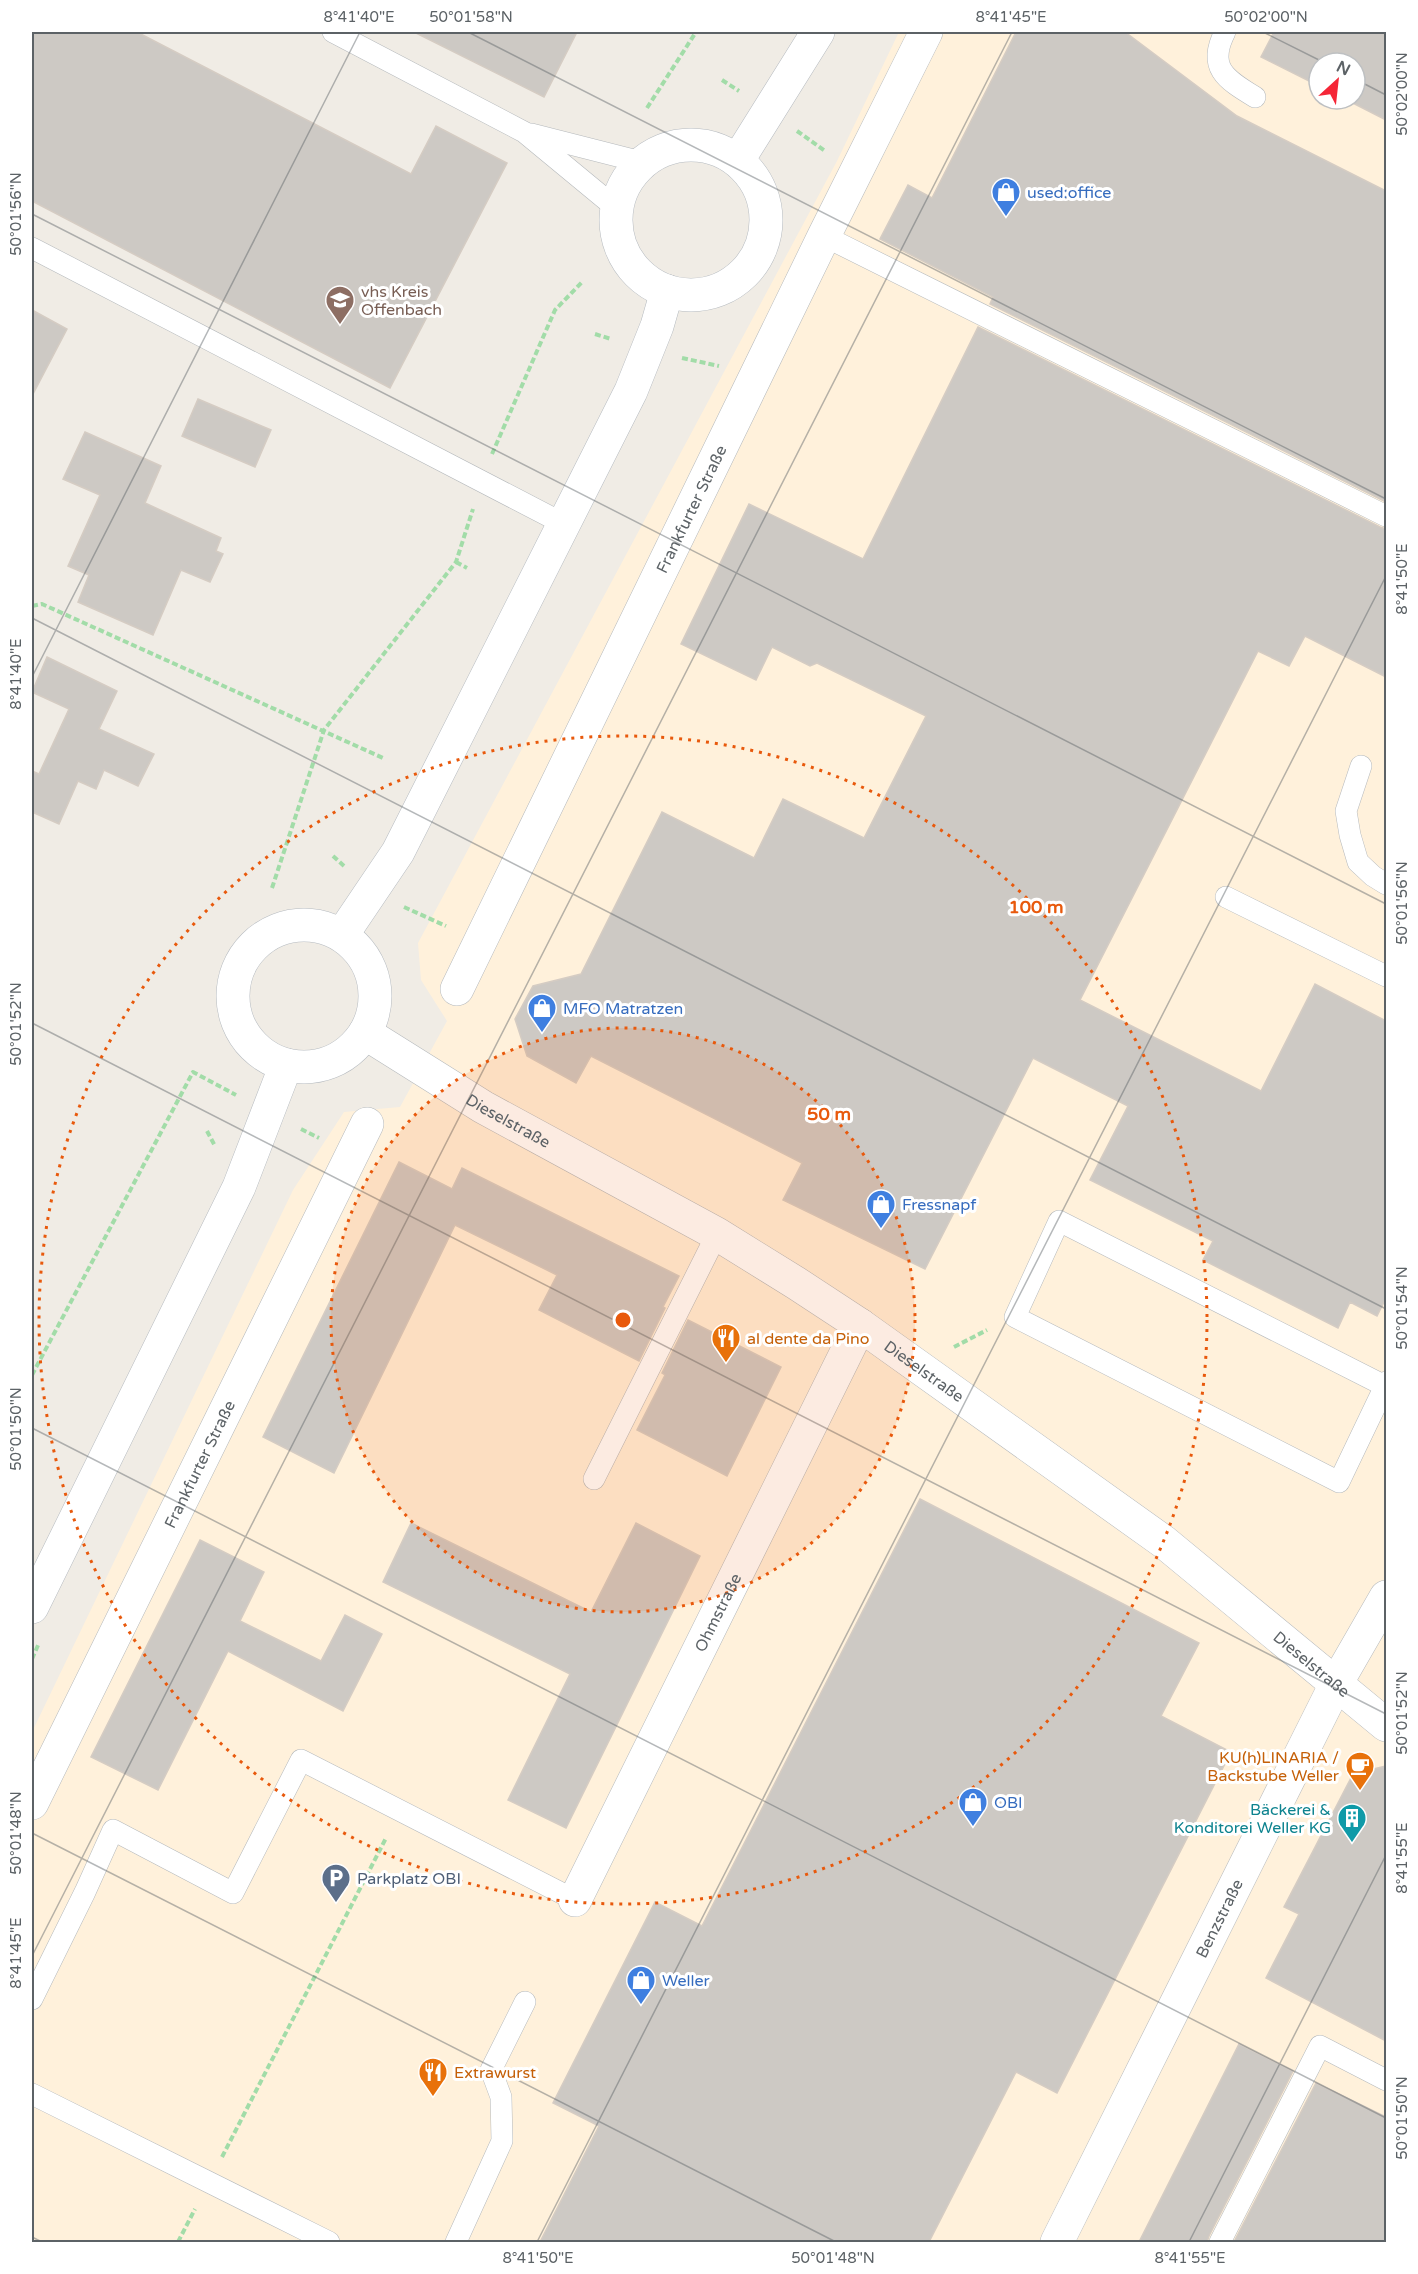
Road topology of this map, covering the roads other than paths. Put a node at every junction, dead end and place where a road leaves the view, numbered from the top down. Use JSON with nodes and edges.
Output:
{"nodes":[{"id":1,"x":333,"y":32,"type":"edge"},
{"id":2,"x":818,"y":32,"type":"edge"},
{"id":3,"x":926,"y":32,"type":"edge"},
{"id":4,"x":1226,"y":32,"type":"edge"},
{"id":5,"x":1255,"y":97,"type":"dead end"},
{"id":6,"x":524,"y":132,"type":"junction"},
{"id":7,"x":738,"y":160,"type":"junction"},
{"id":8,"x":641,"y":162,"type":"junction"},
{"id":9,"x":616,"y":208,"type":"junction"},
{"id":10,"x":824,"y":236,"type":"junction"},
{"id":11,"x":32,"y":248,"type":"edge"},
{"id":12,"x":667,"y":291,"type":"junction"},
{"id":13,"x":1386,"y":516,"type":"edge"},
{"id":14,"x":564,"y":524,"type":"junction"},
{"id":15,"x":1361,"y":766,"type":"dead end"},
{"id":16,"x":1386,"y":884,"type":"edge"},
{"id":17,"x":1226,"y":897,"type":"dead end"},
{"id":18,"x":342,"y":935,"type":"junction"},
{"id":19,"x":1386,"y":976,"type":"edge"},
{"id":20,"x":457,"y":988,"type":"dead end"},
{"id":21,"x":365,"y":1033,"type":"junction"},
{"id":22,"x":286,"y":1065,"type":"junction"},
{"id":23,"x":367,"y":1124,"type":"dead end"},
{"id":24,"x":717,"y":1234,"type":"junction"},
{"id":25,"x":860,"y":1325,"type":"junction"},
{"id":26,"x":1386,"y":1385,"type":"edge"},
{"id":27,"x":594,"y":1479,"type":"dead end"},
{"id":28,"x":1386,"y":1597,"type":"edge"},
{"id":29,"x":32,"y":1607,"type":"edge"},
{"id":30,"x":1337,"y":1683,"type":"junction"},
{"id":31,"x":1386,"y":1725,"type":"edge"},
{"id":32,"x":32,"y":1803,"type":"edge"},
{"id":33,"x":575,"y":1900,"type":"joint"},
{"id":34,"x":32,"y":1999,"type":"edge"},
{"id":35,"x":525,"y":2002,"type":"dead end"},
{"id":36,"x":1386,"y":2080,"type":"edge"},
{"id":37,"x":32,"y":2094,"type":"edge"},
{"id":38,"x":329,"y":2242,"type":"edge"},
{"id":39,"x":456,"y":2242,"type":"edge"},
{"id":40,"x":1057,"y":2242,"type":"edge"},
{"id":41,"x":1220,"y":2242,"type":"edge"}],
"edges":[{"from":1,"to":6,"type":"lane"},
{"from":2,"to":7,"type":"street"},
{"from":3,"to":10,"type":"street","name":"Frankfurter Straße"},
{"from":4,"to":5,"type":"lane"},
{"from":6,"to":8,"type":"lane"},
{"from":6,"to":9,"type":"lane"},
{"from":7,"to":8,"type":"street"},
{"from":7,"to":12,"type":"street"},
{"from":8,"to":9,"type":"street"},
{"from":9,"to":12,"type":"street"},
{"from":10,"to":13,"type":"lane"},
{"from":10,"to":20,"type":"street","name":"Frankfurter Straße"},
{"from":11,"to":14,"type":"lane"},
{"from":12,"to":14,"type":"street"},
{"from":14,"to":18,"type":"street"},
{"from":15,"to":16,"type":"lane"},
{"from":17,"to":19,"type":"lane"},
{"from":18,"to":21,"type":"street"},
{"from":18,"to":22,"type":"street"},
{"from":21,"to":22,"type":"street"},
{"from":21,"to":24,"type":"street","name":"Dieselstraße"},
{"from":22,"to":29,"type":"street"},
{"from":23,"to":32,"type":"street","name":"Frankfurter Straße"},
{"from":24,"to":25,"type":"street","name":"Dieselstraße"},
{"from":24,"to":27,"type":"lane"},
{"from":25,"to":30,"type":"street","name":"Dieselstraße"},
{"from":25,"to":33,"type":"street","name":"Ohmstraße"},
{"from":26,"to":26,"type":"lane"},
{"from":28,"to":30,"type":"street","name":"Benzstraße"},
{"from":30,"to":31,"type":"street","name":"Dieselstraße"},
{"from":30,"to":40,"type":"street","name":"Benzstraße"},
{"from":33,"to":34,"type":"lane"},
{"from":35,"to":39,"type":"lane"},
{"from":36,"to":41,"type":"lane"},
{"from":37,"to":38,"type":"lane"}]}
